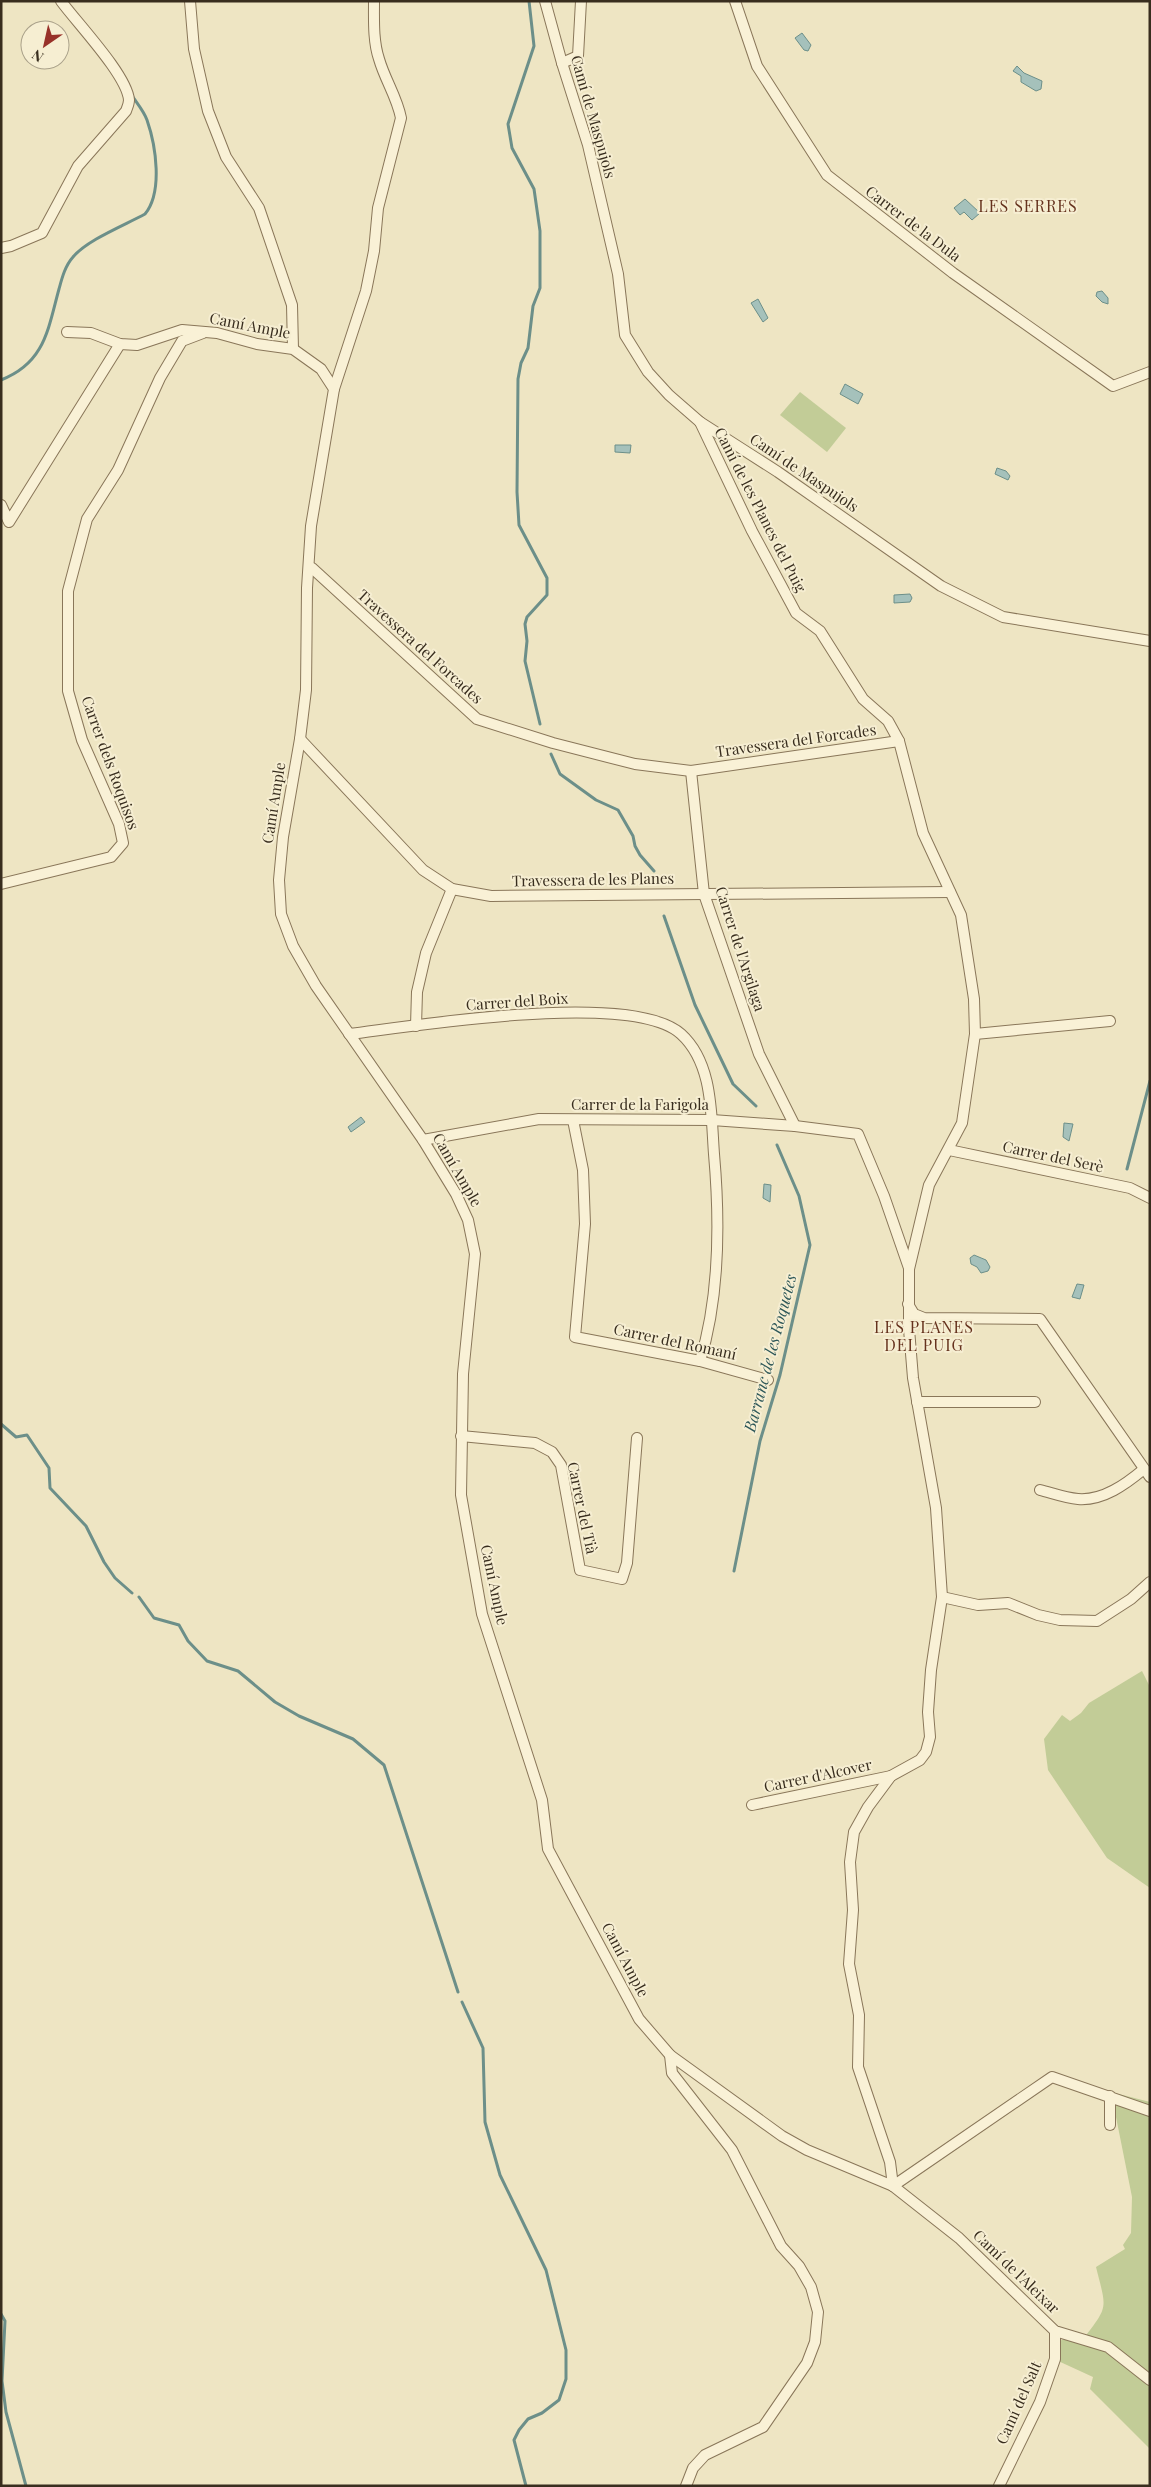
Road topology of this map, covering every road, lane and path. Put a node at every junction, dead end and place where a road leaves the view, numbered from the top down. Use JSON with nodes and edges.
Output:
{"nodes":[{"id":1,"x":61,"y":1,"type":"edge"},
{"id":2,"x":190,"y":1,"type":"edge"},
{"id":3,"x":374,"y":1,"type":"edge"},
{"id":4,"x":545,"y":1,"type":"edge"},
{"id":5,"x":581,"y":1,"type":"edge"},
{"id":6,"x":735,"y":1,"type":"edge"},
{"id":7,"x":562,"y":63,"type":"junction"},
{"id":8,"x":1,"y":248,"type":"edge"},
{"id":9,"x":67,"y":332,"type":"dead end"},
{"id":10,"x":204,"y":333,"type":"junction"},
{"id":11,"x":120,"y":344,"type":"junction"},
{"id":12,"x":293,"y":348,"type":"junction"},
{"id":13,"x":1150,"y":372,"type":"edge"},
{"id":14,"x":334,"y":389,"type":"junction"},
{"id":15,"x":700,"y":422,"type":"junction"},
{"id":16,"x":1,"y":505,"type":"edge"},
{"id":17,"x":312,"y":568,"type":"dead end"},
{"id":18,"x":1150,"y":641,"type":"edge"},
{"id":19,"x":300,"y":739,"type":"junction"},
{"id":20,"x":899,"y":741,"type":"junction"},
{"id":21,"x":691,"y":771,"type":"junction"},
{"id":22,"x":1,"y":884,"type":"edge"},
{"id":23,"x":452,"y":889,"type":"junction"},
{"id":24,"x":950,"y":892,"type":"junction"},
{"id":25,"x":704,"y":894,"type":"junction"},
{"id":26,"x":1110,"y":1021,"type":"dead end"},
{"id":27,"x":416,"y":1026,"type":"junction"},
{"id":28,"x":348,"y":1034,"type":"junction"},
{"id":29,"x":975,"y":1034,"type":"junction"},
{"id":30,"x":573,"y":1120,"type":"junction"},
{"id":31,"x":712,"y":1120,"type":"junction"},
{"id":32,"x":795,"y":1126,"type":"junction"},
{"id":33,"x":423,"y":1140,"type":"junction"},
{"id":34,"x":949,"y":1150,"type":"junction"},
{"id":35,"x":1150,"y":1198,"type":"edge"},
{"id":36,"x":909,"y":1269,"type":"junction"},
{"id":37,"x":908,"y":1304,"type":"junction"},
{"id":38,"x":700,"y":1361,"type":"junction"},
{"id":39,"x":768,"y":1380,"type":"dead end"},
{"id":40,"x":916,"y":1402,"type":"junction"},
{"id":41,"x":1035,"y":1402,"type":"dead end"},
{"id":42,"x":461,"y":1436,"type":"junction"},
{"id":43,"x":637,"y":1438,"type":"dead end"},
{"id":44,"x":1147,"y":1473,"type":"edge"},
{"id":45,"x":1040,"y":1490,"type":"dead end"},
{"id":46,"x":1150,"y":1582,"type":"edge"},
{"id":47,"x":942,"y":1597,"type":"junction"},
{"id":48,"x":891,"y":1776,"type":"junction"},
{"id":49,"x":752,"y":1805,"type":"dead end"},
{"id":50,"x":670,"y":2055,"type":"junction"},
{"id":51,"x":1110,"y":2096,"type":"junction"},
{"id":52,"x":1150,"y":2111,"type":"edge"},
{"id":53,"x":1110,"y":2125,"type":"dead end"},
{"id":54,"x":893,"y":2186,"type":"junction"},
{"id":55,"x":1055,"y":2331,"type":"junction"},
{"id":56,"x":1150,"y":2380,"type":"edge"},
{"id":57,"x":998,"y":2485,"type":"edge"},
{"id":58,"x":686,"y":2486,"type":"edge"}],
"edges":[{"from":1,"to":8,"type":"street"},
{"from":2,"to":12,"type":"street"},
{"from":3,"to":14,"type":"street"},
{"from":4,"to":7,"type":"street","name":"Camí de Maspujols"},
{"from":5,"to":7,"type":"street"},
{"from":6,"to":13,"type":"street","name":"Carrer de la Dula"},
{"from":7,"to":15,"type":"street","name":"Camí de Maspujols"},
{"from":9,"to":11,"type":"street","name":"Camí Ample"},
{"from":10,"to":11,"type":"street","name":"Camí Ample"},
{"from":10,"to":12,"type":"street","name":"Camí Ample"},
{"from":10,"to":22,"type":"street","name":"Carrer dels Roquisos"},
{"from":11,"to":16,"type":"street"},
{"from":12,"to":14,"type":"street","name":"Camí Ample"},
{"from":14,"to":19,"type":"street","name":"Camí Ample"},
{"from":15,"to":18,"type":"street","name":"Camí de Maspujols"},
{"from":15,"to":20,"type":"street","name":"Camí de les Planes del Puig"},
{"from":17,"to":21,"type":"street","name":"Travessera del Forcades"},
{"from":19,"to":23,"type":"street","name":"Travessera de les Planes"},
{"from":19,"to":28,"type":"street","name":"Camí Ample"},
{"from":20,"to":21,"type":"street","name":"Travessera del Forcades"},
{"from":20,"to":24,"type":"street","name":"Camí de les Planes del Puig"},
{"from":21,"to":25,"type":"street","name":"Carrer de l'Argilaga"},
{"from":23,"to":25,"type":"street","name":"Travessera de les Planes"},
{"from":23,"to":27,"type":"street"},
{"from":24,"to":25,"type":"street","name":"Travessera de les Planes"},
{"from":24,"to":29,"type":"street","name":"Camí de les Planes del Puig"},
{"from":25,"to":32,"type":"street","name":"Carrer de l'Argilaga"},
{"from":26,"to":29,"type":"street"},
{"from":27,"to":28,"type":"street","name":"Carrer del Boix"},
{"from":27,"to":31,"type":"street","name":"Carrer del Boix"},
{"from":28,"to":33,"type":"street","name":"Camí Ample"},
{"from":29,"to":34,"type":"street","name":"Camí de les Planes del Puig"},
{"from":30,"to":31,"type":"street","name":"Carrer de la Farigola"},
{"from":30,"to":33,"type":"street","name":"Carrer de la Farigola"},
{"from":30,"to":38,"type":"street","name":"Carrer del Romaní"},
{"from":31,"to":32,"type":"street","name":"Carrer de la Farigola"},
{"from":31,"to":38,"type":"street","name":"Carrer del Boix"},
{"from":32,"to":36,"type":"street","name":"Carrer de la Farigola"},
{"from":33,"to":42,"type":"street","name":"Camí Ample"},
{"from":34,"to":35,"type":"street","name":"Carrer del Serè"},
{"from":34,"to":36,"type":"street","name":"Camí de les Planes del Puig"},
{"from":36,"to":37,"type":"street","name":"Camí de les Planes del Puig"},
{"from":37,"to":40,"type":"street","name":"Camí de les Planes del Puig"},
{"from":37,"to":44,"type":"street"},
{"from":38,"to":39,"type":"street","name":"Carrer del Romaní"},
{"from":40,"to":41,"type":"street"},
{"from":40,"to":47,"type":"street","name":"Camí de les Planes del Puig"},
{"from":42,"to":43,"type":"street","name":"Carrer del Tià"},
{"from":42,"to":50,"type":"street","name":"Camí Ample"},
{"from":44,"to":45,"type":"street"},
{"from":46,"to":47,"type":"street"},
{"from":47,"to":48,"type":"street","name":"Camí de les Planes del Puig"},
{"from":48,"to":49,"type":"street","name":"Carrer d'Alcover"},
{"from":48,"to":54,"type":"street","name":"Camí de les Planes del Puig"},
{"from":50,"to":54,"type":"street","name":"Camí Ample"},
{"from":50,"to":58,"type":"street"},
{"from":51,"to":52,"type":"street"},
{"from":51,"to":53,"type":"street"},
{"from":51,"to":54,"type":"street"},
{"from":54,"to":55,"type":"street","name":"Camí de l'Aleixar"},
{"from":55,"to":56,"type":"street","name":"Camí de l'Aleixar"},
{"from":55,"to":57,"type":"street","name":"Camí del Salt"}]}
